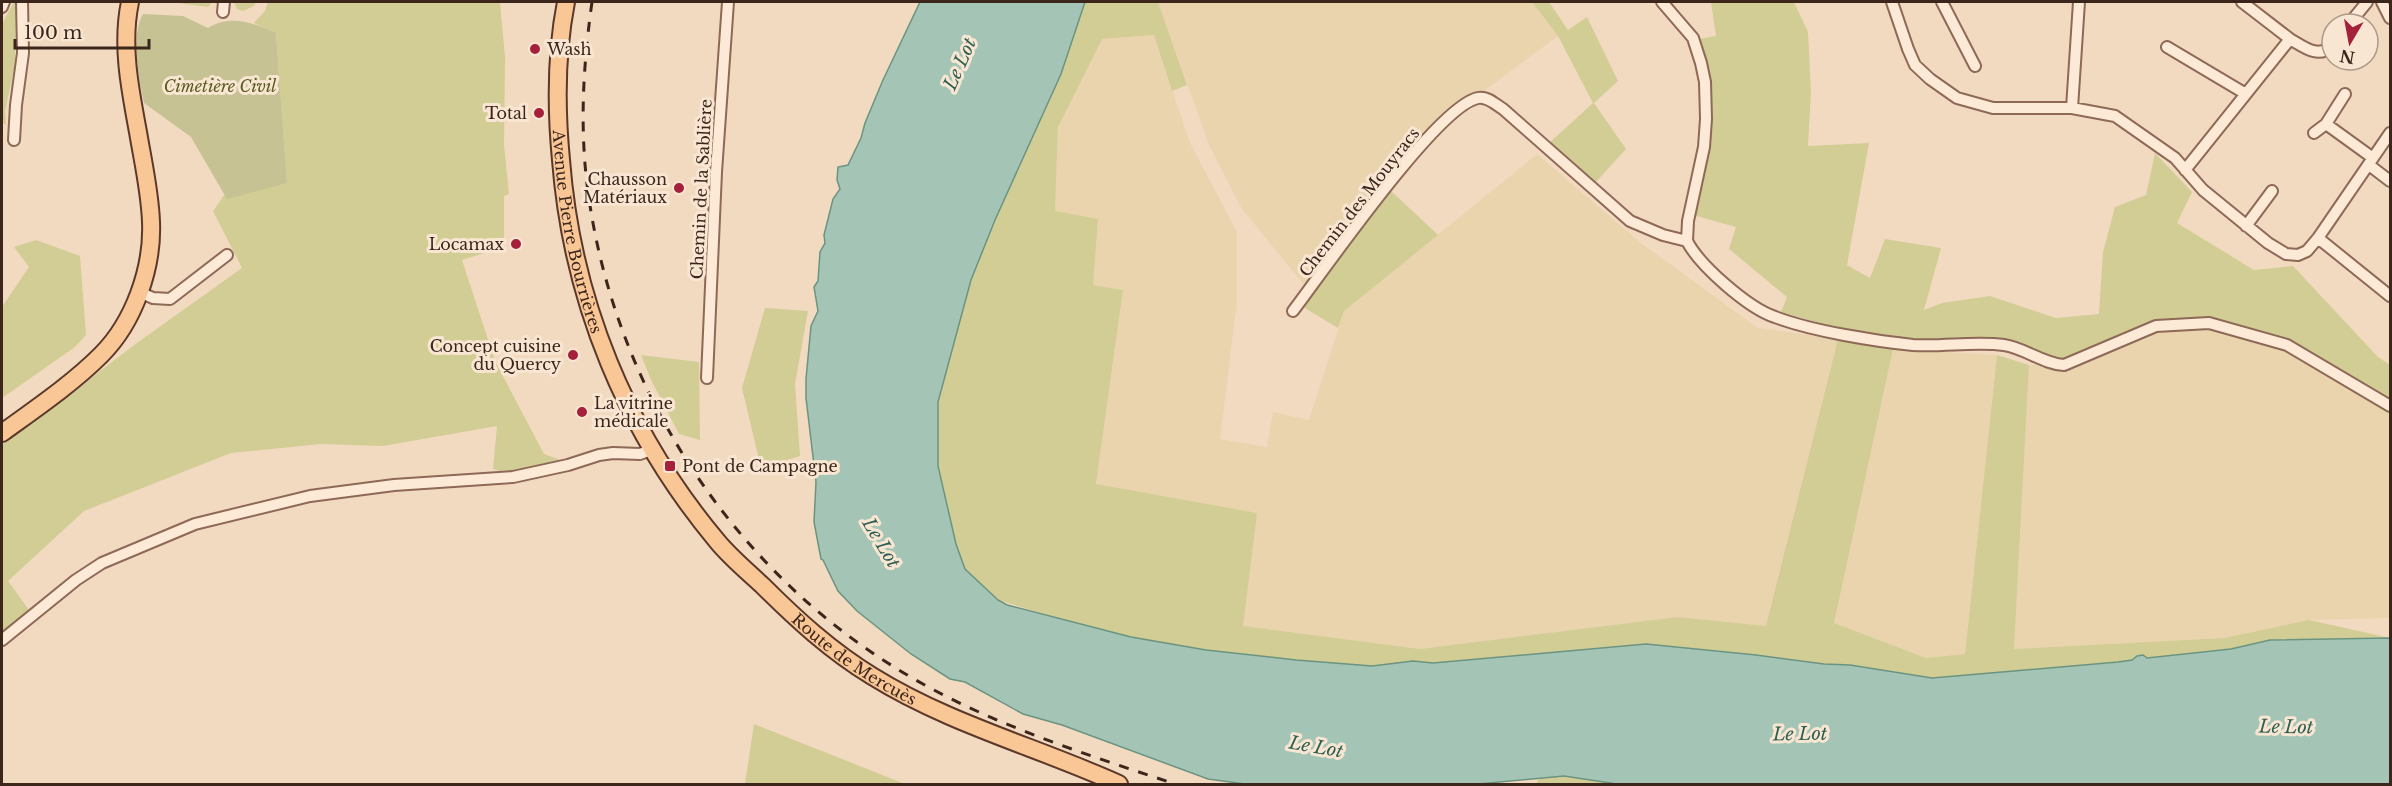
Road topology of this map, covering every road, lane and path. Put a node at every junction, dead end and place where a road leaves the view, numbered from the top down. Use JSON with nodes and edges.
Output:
{"nodes":[{"id":1,"x":4,"y":2,"type":"edge"},
{"id":2,"x":22,"y":2,"type":"edge"},
{"id":3,"x":130,"y":2,"type":"edge"},
{"id":4,"x":566,"y":2,"type":"edge"},
{"id":5,"x":728,"y":2,"type":"edge"},
{"id":6,"x":1662,"y":2,"type":"edge"},
{"id":7,"x":1892,"y":2,"type":"edge"},
{"id":8,"x":1942,"y":2,"type":"edge"},
{"id":9,"x":2079,"y":2,"type":"edge"},
{"id":10,"x":2242,"y":2,"type":"edge"},
{"id":11,"x":2382,"y":2,"type":"edge"},
{"id":12,"x":2,"y":7,"type":"edge"},
{"id":13,"x":2391,"y":18,"type":"edge"},
{"id":14,"x":2290,"y":39,"type":"junction"},
{"id":15,"x":2167,"y":47,"type":"dead end"},
{"id":16,"x":2320,"y":52,"type":"edge"},
{"id":17,"x":1975,"y":66,"type":"dead end"},
{"id":18,"x":2246,"y":94,"type":"junction"},
{"id":19,"x":2345,"y":94,"type":"dead end"},
{"id":20,"x":2072,"y":108,"type":"junction"},
{"id":21,"x":2326,"y":124,"type":"junction"},
{"id":22,"x":2314,"y":133,"type":"dead end"},
{"id":23,"x":2391,"y":133,"type":"edge"},
{"id":24,"x":14,"y":140,"type":"dead end"},
{"id":25,"x":2371,"y":162,"type":"junction"},
{"id":26,"x":2185,"y":170,"type":"junction"},
{"id":27,"x":2391,"y":181,"type":"edge"},
{"id":28,"x":2272,"y":191,"type":"dead end"},
{"id":29,"x":2246,"y":226,"type":"junction"},
{"id":30,"x":2318,"y":238,"type":"junction"},
{"id":31,"x":1687,"y":241,"type":"junction"},
{"id":32,"x":227,"y":255,"type":"dead end"},
{"id":33,"x":139,"y":292,"type":"junction"},
{"id":34,"x":2390,"y":296,"type":"edge"},
{"id":35,"x":1293,"y":311,"type":"dead end"},
{"id":36,"x":707,"y":378,"type":"dead end"},
{"id":37,"x":2391,"y":406,"type":"edge"},
{"id":38,"x":2,"y":419,"type":"edge"},
{"id":39,"x":2,"y":434,"type":"edge"},
{"id":40,"x":651,"y":450,"type":"junction"},
{"id":41,"x":2,"y":640,"type":"edge"},
{"id":42,"x":1119,"y":784,"type":"edge"}],
"edges":[{"from":1,"to":12,"type":"street"},
{"from":2,"to":24,"type":"street"},
{"from":3,"to":33,"type":"main road"},
{"from":4,"to":40,"type":"main road","name":"Avenue Pierre Bourrières"},
{"from":5,"to":36,"type":"street","name":"Chemin de la Sablière"},
{"from":6,"to":31,"type":"street"},
{"from":7,"to":20,"type":"street"},
{"from":8,"to":17,"type":"street"},
{"from":9,"to":20,"type":"street"},
{"from":10,"to":14,"type":"street"},
{"from":11,"to":13,"type":"street"},
{"from":14,"to":16,"type":"street"},
{"from":14,"to":18,"type":"street"},
{"from":15,"to":18,"type":"street"},
{"from":18,"to":26,"type":"street"},
{"from":19,"to":21,"type":"street"},
{"from":20,"to":26,"type":"street"},
{"from":21,"to":22,"type":"street"},
{"from":21,"to":25,"type":"street"},
{"from":23,"to":25,"type":"street"},
{"from":25,"to":27,"type":"street"},
{"from":25,"to":30,"type":"street"},
{"from":26,"to":29,"type":"street"},
{"from":28,"to":29,"type":"street"},
{"from":29,"to":30,"type":"street"},
{"from":30,"to":34,"type":"street"},
{"from":31,"to":35,"type":"street","name":"Chemin des Mouyracs"},
{"from":31,"to":37,"type":"street"},
{"from":32,"to":33,"type":"street"},
{"from":33,"to":38,"type":"main road"},
{"from":33,"to":39,"type":"main road"},
{"from":40,"to":41,"type":"street"},
{"from":40,"to":42,"type":"main road","name":"Route de Mercuès"}]}
